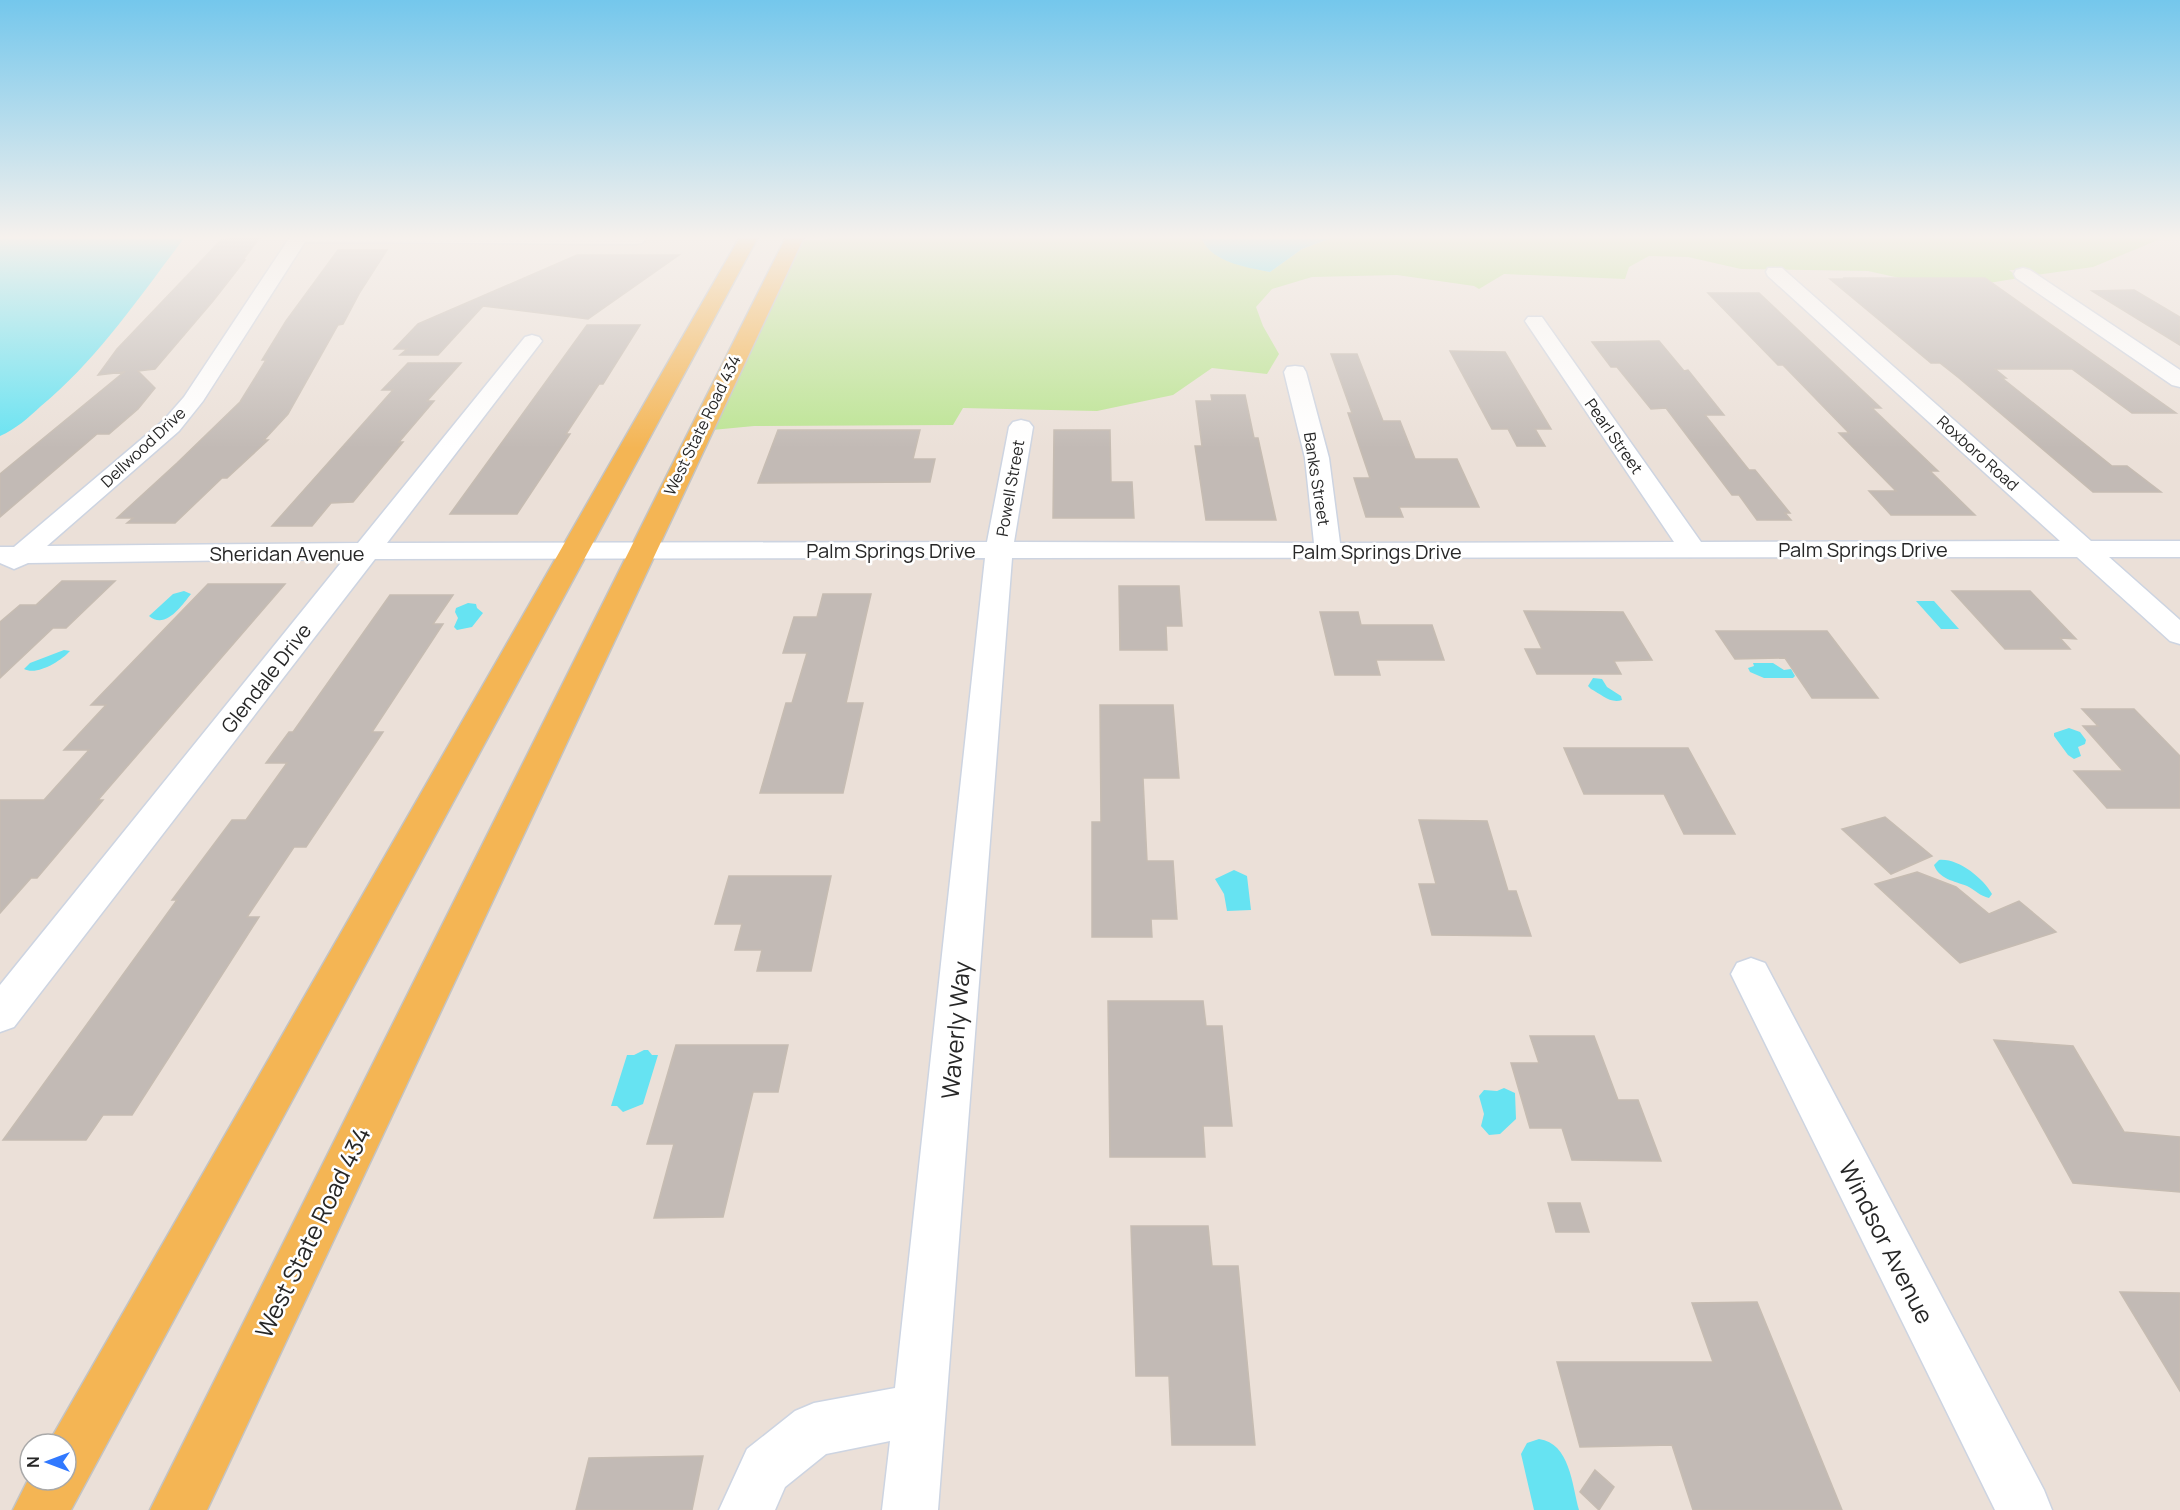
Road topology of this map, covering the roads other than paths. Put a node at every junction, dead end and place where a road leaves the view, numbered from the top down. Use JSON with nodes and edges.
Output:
{"nodes":[{"id":1,"x":253,"y":307,"type":"edge"},
{"id":2,"x":709,"y":307,"type":"edge"},
{"id":3,"x":760,"y":307,"type":"edge"},
{"id":4,"x":1815,"y":307,"type":"edge"},
{"id":5,"x":2074,"y":307,"type":"edge"},
{"id":6,"x":1535,"y":321,"type":"dead end"},
{"id":7,"x":532,"y":341,"type":"dead end"},
{"id":8,"x":1295,"y":372,"type":"dead end"},
{"id":9,"x":2180,"y":380,"type":"edge"},
{"id":10,"x":1021,"y":427,"type":"dead end"},
{"id":11,"x":574,"y":549,"type":"junction"},
{"id":12,"x":644,"y":549,"type":"junction"},
{"id":13,"x":2086,"y":549,"type":"junction"},
{"id":14,"x":2180,"y":549,"type":"edge"},
{"id":15,"x":999,"y":550,"type":"junction"},
{"id":16,"x":1693,"y":550,"type":"junction"},
{"id":17,"x":1328,"y":551,"type":"junction"},
{"id":18,"x":366,"y":552,"type":"junction"},
{"id":19,"x":11,"y":555,"type":"edge"},
{"id":20,"x":0,"y":573,"type":"edge"},
{"id":21,"x":2180,"y":635,"type":"edge"},
{"id":22,"x":1751,"y":974,"type":"dead end"},
{"id":23,"x":0,"y":1016,"type":"edge"},
{"id":24,"x":920,"y":1409,"type":"junction"},
{"id":25,"x":78,"y":1443,"type":"edge"},
{"id":26,"x":51,"y":1492,"type":"edge"},
{"id":27,"x":41,"y":1510,"type":"edge"},
{"id":28,"x":178,"y":1510,"type":"edge"},
{"id":29,"x":747,"y":1510,"type":"edge"},
{"id":30,"x":910,"y":1510,"type":"edge"},
{"id":31,"x":2024,"y":1510,"type":"edge"}],
"edges":[{"from":1,"to":19,"type":"street","name":"Dellwood Drive"},
{"from":2,"to":11,"type":"main road"},
{"from":3,"to":12,"type":"main road","name":"West State Road 434"},
{"from":4,"to":13,"type":"street","name":"Roxboro Road"},
{"from":5,"to":9,"type":"street"},
{"from":6,"to":16,"type":"street","name":"Pearl Street"},
{"from":7,"to":18,"type":"street","name":"Glendale Drive"},
{"from":8,"to":17,"type":"street","name":"Banks Street"},
{"from":10,"to":15,"type":"street","name":"Powell Street"},
{"from":11,"to":12,"type":"street","name":"Palm Springs Drive"},
{"from":11,"to":18,"type":"street","name":"Sheridan Avenue"},
{"from":11,"to":25,"type":"main road"},
{"from":12,"to":15,"type":"street","name":"Palm Springs Drive"},
{"from":12,"to":28,"type":"main road","name":"West State Road 434"},
{"from":13,"to":14,"type":"street","name":"Palm Springs Drive"},
{"from":13,"to":16,"type":"street","name":"Palm Springs Drive"},
{"from":13,"to":21,"type":"street","name":"Roxboro Road"},
{"from":15,"to":17,"type":"street","name":"Palm Springs Drive"},
{"from":15,"to":24,"type":"street","name":"Waverly Way"},
{"from":16,"to":17,"type":"street","name":"Palm Springs Drive"},
{"from":18,"to":19,"type":"street","name":"Sheridan Avenue"},
{"from":18,"to":23,"type":"street","name":"Glendale Drive"},
{"from":19,"to":20,"type":"street","name":"Dellwood Drive"},
{"from":22,"to":31,"type":"street","name":"Windsor Avenue"},
{"from":24,"to":29,"type":"street"},
{"from":24,"to":30,"type":"street","name":"Waverly Way"},
{"from":26,"to":27,"type":"main road"}]}
